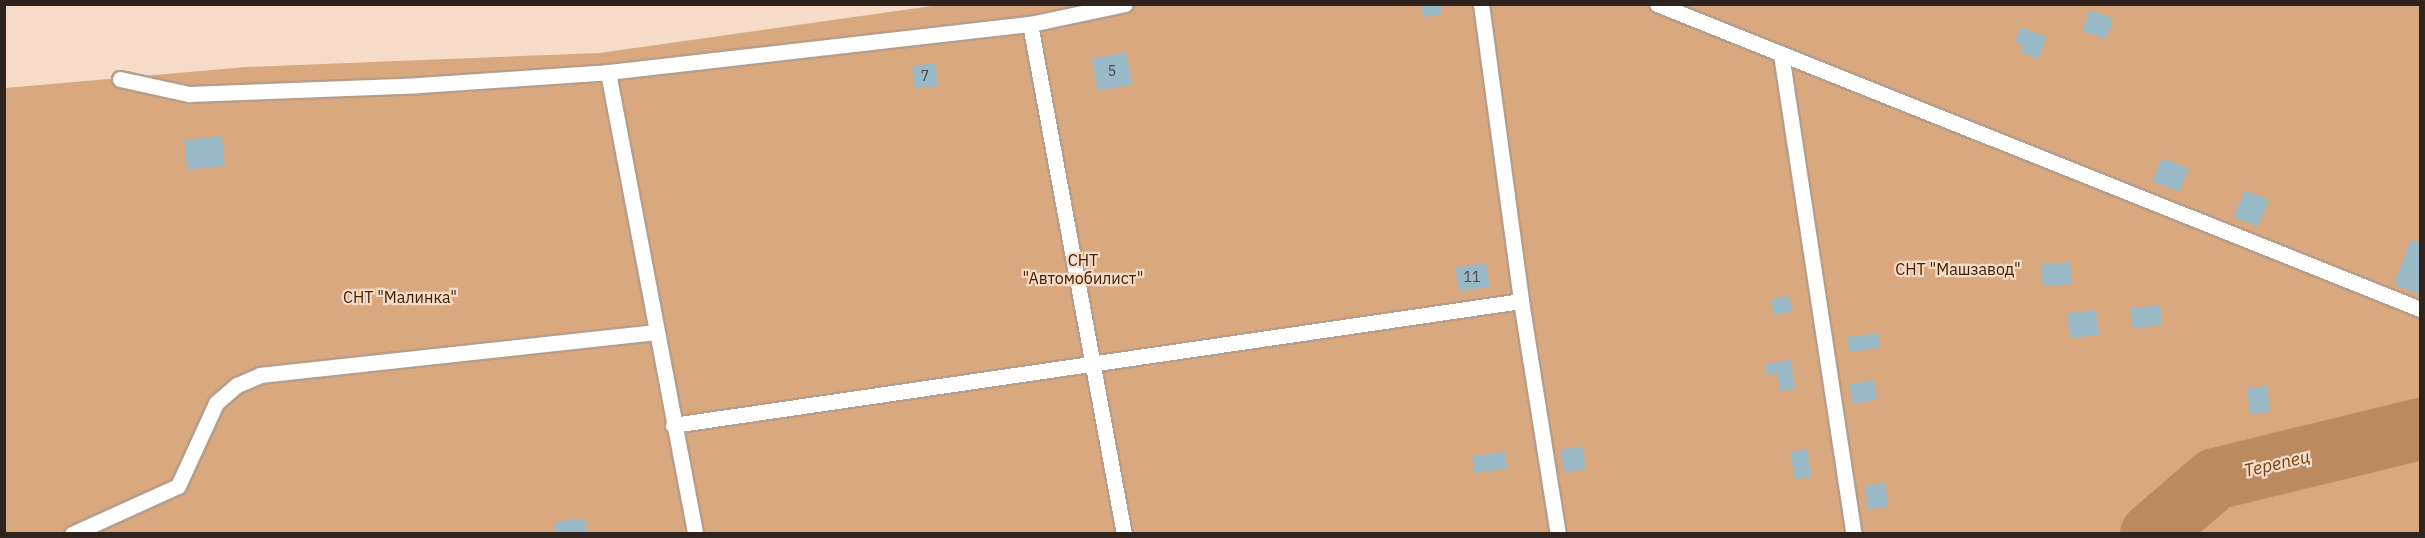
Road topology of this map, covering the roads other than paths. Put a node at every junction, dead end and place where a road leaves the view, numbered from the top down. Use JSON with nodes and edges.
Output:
{"nodes":[{"id":1,"x":1125,"y":4,"type":"edge"},
{"id":2,"x":1481,"y":4,"type":"edge"},
{"id":3,"x":1657,"y":5,"type":"edge"},
{"id":4,"x":1029,"y":24,"type":"junction"},
{"id":5,"x":1781,"y":54,"type":"junction"},
{"id":6,"x":608,"y":72,"type":"junction"},
{"id":7,"x":120,"y":79,"type":"dead end"},
{"id":8,"x":1521,"y":301,"type":"junction"},
{"id":9,"x":2421,"y":309,"type":"edge"},
{"id":10,"x":656,"y":332,"type":"junction"},
{"id":11,"x":1092,"y":362,"type":"junction"},
{"id":12,"x":673,"y":425,"type":"junction"},
{"id":13,"x":72,"y":534,"type":"edge"},
{"id":14,"x":695,"y":534,"type":"edge"},
{"id":15,"x":1124,"y":534,"type":"edge"},
{"id":16,"x":1558,"y":534,"type":"edge"},
{"id":17,"x":1854,"y":534,"type":"edge"}],
"edges":[{"from":1,"to":4,"type":"lane"},
{"from":2,"to":8,"type":"lane"},
{"from":3,"to":5,"type":"lane"},
{"from":4,"to":6,"type":"lane"},
{"from":4,"to":11,"type":"lane"},
{"from":5,"to":9,"type":"lane"},
{"from":5,"to":17,"type":"lane"},
{"from":6,"to":7,"type":"lane"},
{"from":6,"to":10,"type":"lane"},
{"from":8,"to":11,"type":"lane"},
{"from":8,"to":16,"type":"lane"},
{"from":10,"to":12,"type":"lane"},
{"from":10,"to":13,"type":"lane"},
{"from":11,"to":12,"type":"lane"},
{"from":11,"to":15,"type":"lane"},
{"from":12,"to":14,"type":"lane"}]}
